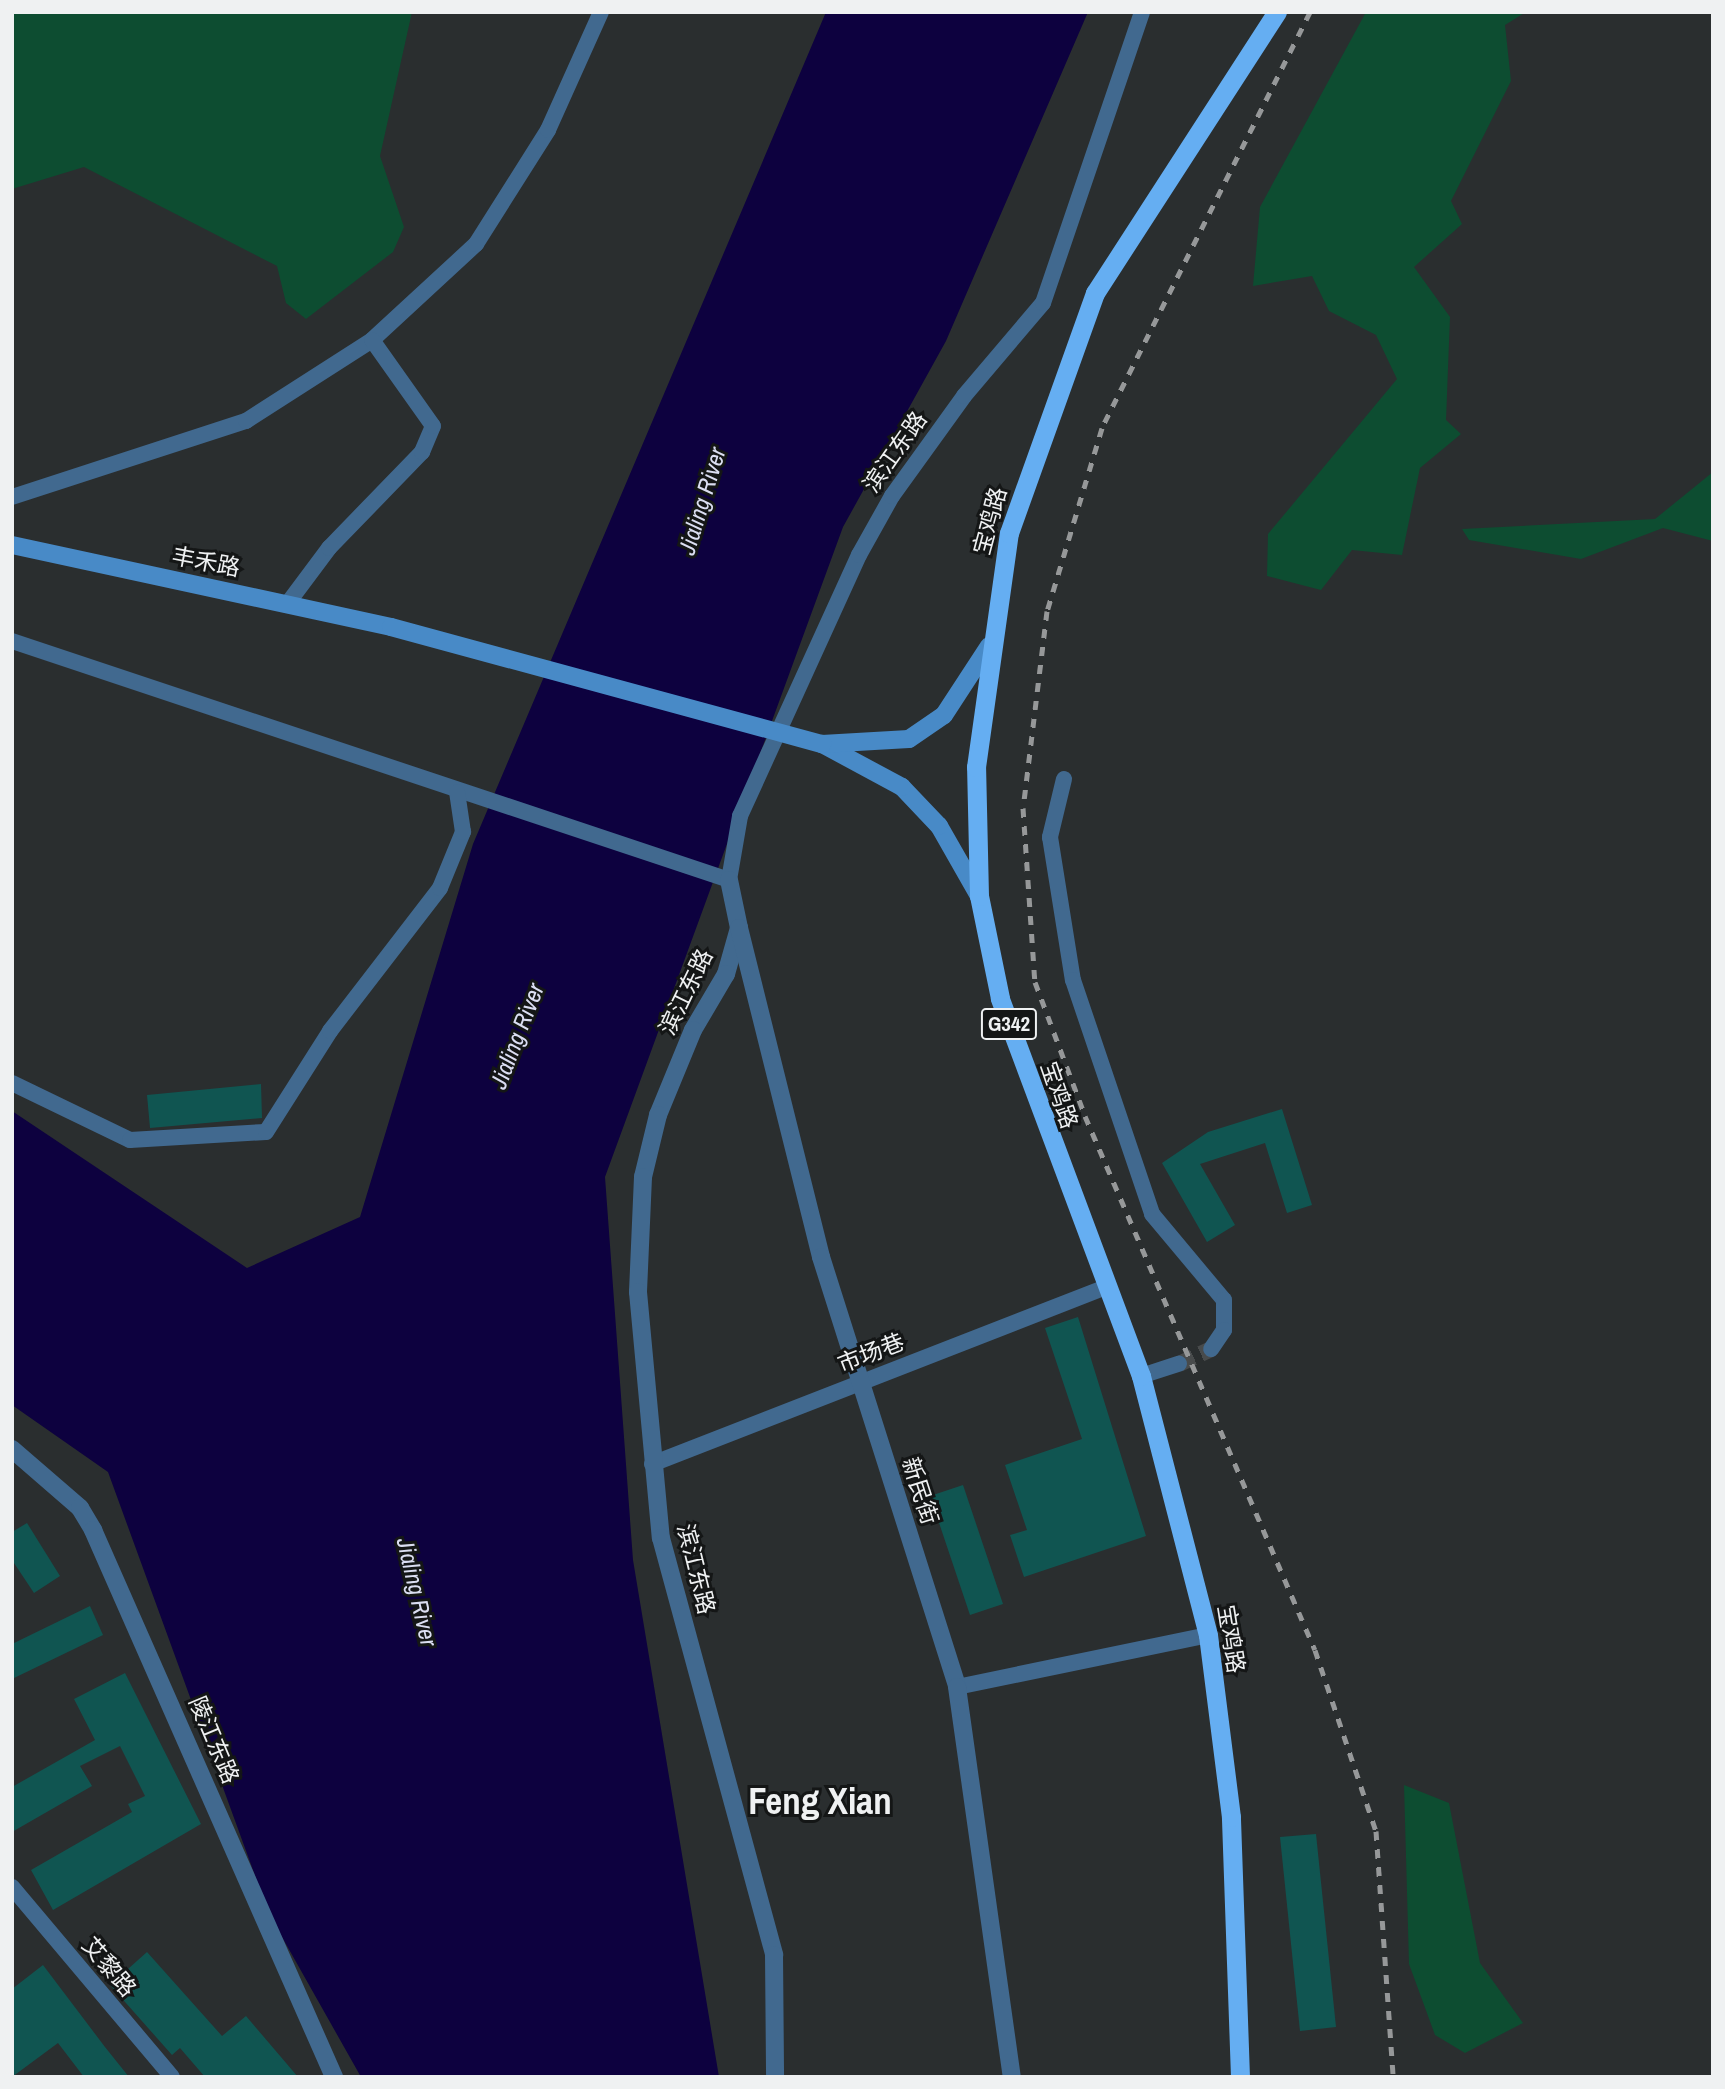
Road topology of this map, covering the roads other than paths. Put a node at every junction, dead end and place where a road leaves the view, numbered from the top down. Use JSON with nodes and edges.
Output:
{"nodes":[{"id":1,"x":601,"y":12,"type":"edge"},
{"id":2,"x":1142,"y":12,"type":"edge"},
{"id":3,"x":1277,"y":12,"type":"edge"},
{"id":4,"x":372,"y":340,"type":"junction"},
{"id":5,"x":12,"y":497,"type":"edge"},
{"id":6,"x":12,"y":545,"type":"edge"},
{"id":7,"x":288,"y":603,"type":"junction"},
{"id":8,"x":12,"y":641,"type":"edge"},
{"id":9,"x":989,"y":646,"type":"junction"},
{"id":10,"x":822,"y":744,"type":"junction"},
{"id":11,"x":1064,"y":779,"type":"dead end"},
{"id":12,"x":464,"y":795,"type":"junction"},
{"id":13,"x":729,"y":880,"type":"junction"},
{"id":14,"x":979,"y":896,"type":"junction"},
{"id":15,"x":739,"y":928,"type":"junction"},
{"id":16,"x":12,"y":1083,"type":"edge"},
{"id":17,"x":1106,"y":1287,"type":"junction"},
{"id":18,"x":1211,"y":1349,"type":"tunnel mouth"},
{"id":19,"x":1179,"y":1364,"type":"tunnel mouth"},
{"id":20,"x":1141,"y":1376,"type":"junction"},
{"id":21,"x":860,"y":1382,"type":"junction"},
{"id":22,"x":12,"y":1449,"type":"edge"},
{"id":23,"x":652,"y":1464,"type":"junction"},
{"id":24,"x":1208,"y":1635,"type":"junction"},
{"id":25,"x":957,"y":1686,"type":"junction"},
{"id":26,"x":12,"y":1887,"type":"edge"},
{"id":27,"x":172,"y":2077,"type":"edge"},
{"id":28,"x":334,"y":2077,"type":"edge"},
{"id":29,"x":775,"y":2077,"type":"edge"},
{"id":30,"x":1012,"y":2077,"type":"edge"},
{"id":31,"x":1240,"y":2077,"type":"edge"}],
"edges":[{"from":1,"to":4,"type":"street"},
{"from":2,"to":13,"type":"street","name":"滨江东路"},
{"from":3,"to":9,"type":"highway","name":"宝鸡路","number":"G342"},
{"from":4,"to":5,"type":"street"},
{"from":4,"to":7,"type":"street"},
{"from":6,"to":7,"type":"main road","name":"丰禾路"},
{"from":7,"to":10,"type":"main road","name":"丰禾路","bridge":true},
{"from":8,"to":12,"type":"street"},
{"from":9,"to":10,"type":"main road"},
{"from":9,"to":14,"type":"highway","name":"宝鸡路","number":"G342"},
{"from":10,"to":14,"type":"main road"},
{"from":11,"to":18,"type":"street"},
{"from":12,"to":13,"type":"street"},
{"from":12,"to":16,"type":"street"},
{"from":13,"to":15,"type":"street","name":"滨江东路"},
{"from":14,"to":17,"type":"highway","name":"宝鸡路","number":"G342"},
{"from":15,"to":21,"type":"street","name":"新民街"},
{"from":15,"to":23,"type":"street","name":"滨江东路"},
{"from":17,"to":20,"type":"highway","name":"宝鸡路","number":"G342"},
{"from":17,"to":21,"type":"street","name":"市场巷"},
{"from":19,"to":20,"type":"street"},
{"from":20,"to":24,"type":"highway","name":"宝鸡路","number":"G342"},
{"from":21,"to":23,"type":"street","name":"市场巷"},
{"from":21,"to":25,"type":"street","name":"新民街"},
{"from":22,"to":28,"type":"street","name":"陵江东路"},
{"from":23,"to":29,"type":"street","name":"滨江东路"},
{"from":24,"to":25,"type":"street"},
{"from":24,"to":31,"type":"highway","name":"宝鸡路","number":"G342"},
{"from":25,"to":30,"type":"street","name":"新民街"},
{"from":26,"to":27,"type":"street","name":"艾黎路"}]}
